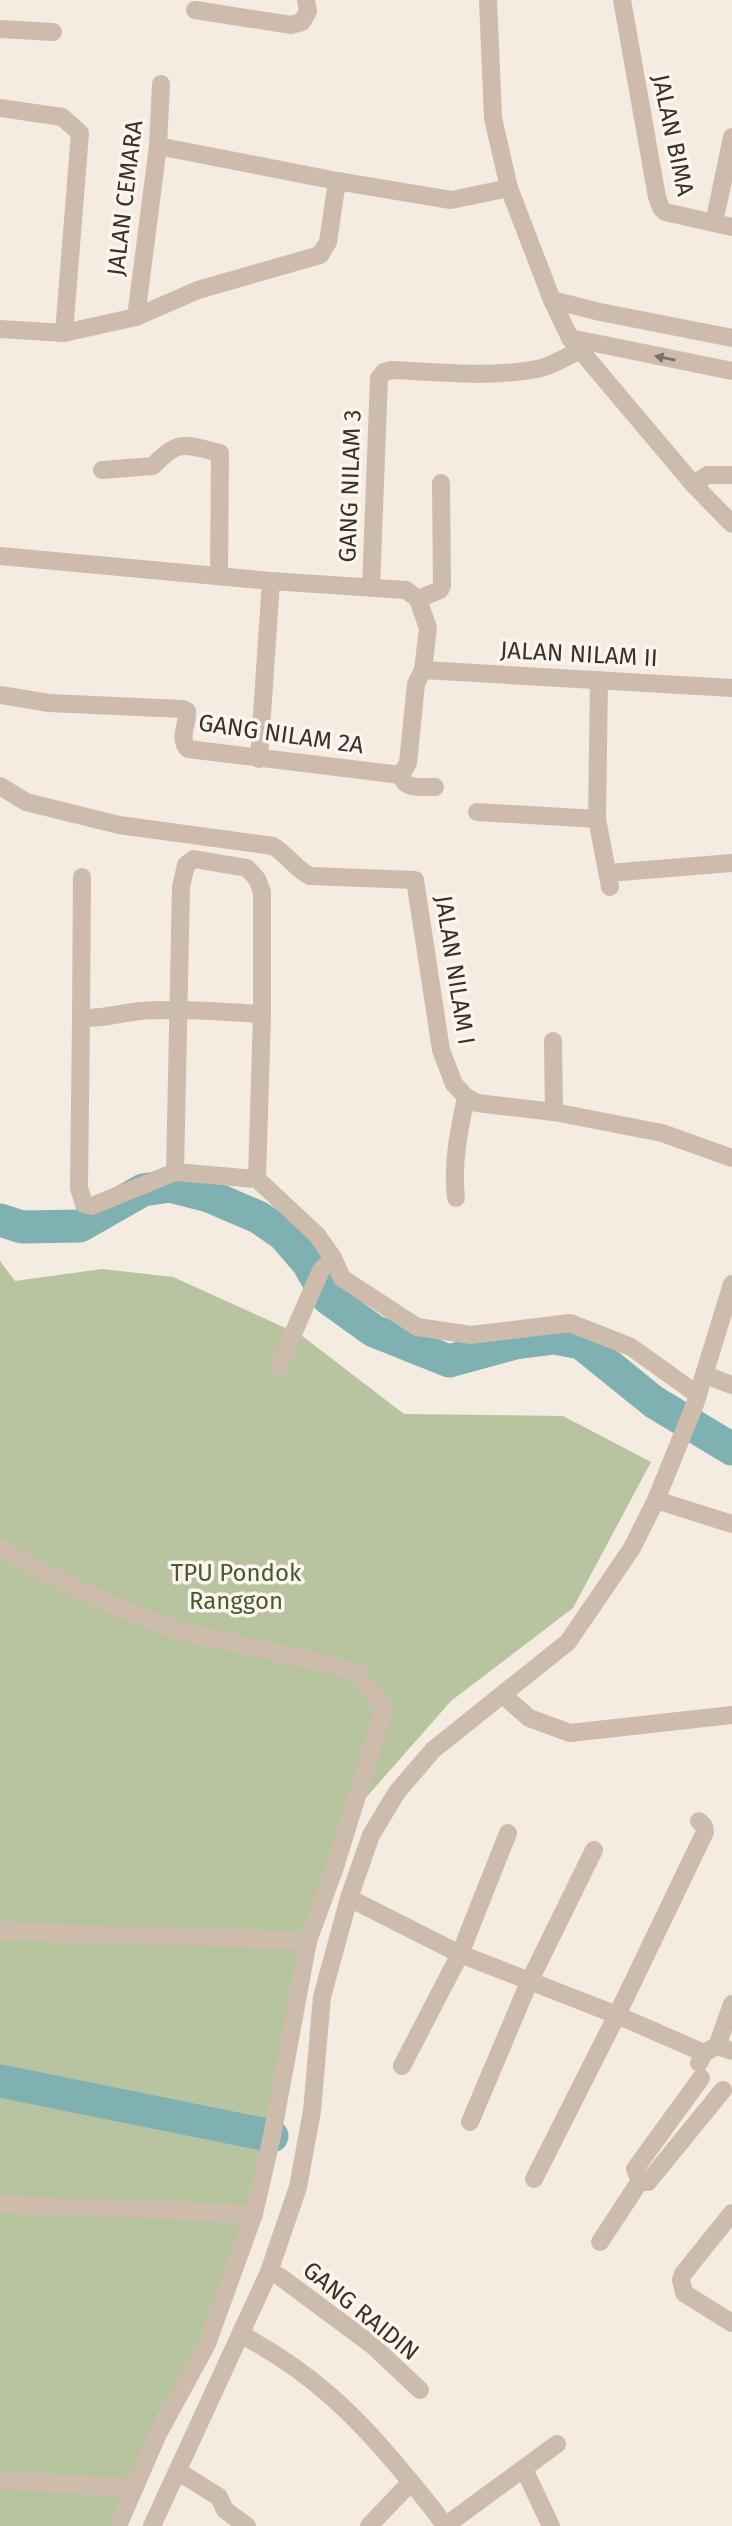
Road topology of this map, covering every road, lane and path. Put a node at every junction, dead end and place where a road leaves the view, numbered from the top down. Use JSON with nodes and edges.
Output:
{"nodes":[{"id":1,"x":306,"y":0,"type":"edge"},
{"id":2,"x":488,"y":0,"type":"edge"},
{"id":3,"x":622,"y":0,"type":"edge"},
{"id":4,"x":195,"y":10,"type":"dead end"},
{"id":5,"x":0,"y":29,"type":"edge"},
{"id":6,"x":53,"y":32,"type":"dead end"},
{"id":7,"x":162,"y":85,"type":"dead end"},
{"id":8,"x":0,"y":108,"type":"edge"},
{"id":9,"x":732,"y":137,"type":"edge"},
{"id":10,"x":158,"y":146,"type":"junction"},
{"id":11,"x":337,"y":181,"type":"junction"},
{"id":12,"x":509,"y":188,"type":"junction"},
{"id":13,"x":723,"y":225,"type":"edge"},
{"id":14,"x":552,"y":300,"type":"junction"},
{"id":15,"x":136,"y":317,"type":"junction"},
{"id":16,"x":0,"y":329,"type":"edge"},
{"id":17,"x":64,"y":333,"type":"junction"},
{"id":18,"x":732,"y":338,"type":"edge"},
{"id":19,"x":576,"y":344,"type":"junction"},
{"id":20,"x":732,"y":371,"type":"edge"},
{"id":21,"x":102,"y":470,"type":"dead end"},
{"id":22,"x":732,"y":475,"type":"edge"},
{"id":23,"x":441,"y":483,"type":"dead end"},
{"id":24,"x":693,"y":484,"type":"junction"},
{"id":25,"x":732,"y":524,"type":"edge"},
{"id":26,"x":0,"y":556,"type":"edge"},
{"id":27,"x":219,"y":575,"type":"junction"},
{"id":28,"x":271,"y":581,"type":"junction"},
{"id":29,"x":371,"y":588,"type":"junction"},
{"id":30,"x":418,"y":599,"type":"junction"},
{"id":31,"x":423,"y":670,"type":"junction"},
{"id":32,"x":599,"y":680,"type":"junction"},
{"id":33,"x":732,"y":688,"type":"edge"},
{"id":34,"x":0,"y":695,"type":"edge"},
{"id":35,"x":259,"y":759,"type":"junction"},
{"id":36,"x":401,"y":775,"type":"junction"},
{"id":37,"x":0,"y":786,"type":"edge"},
{"id":38,"x":435,"y":787,"type":"dead end"},
{"id":39,"x":477,"y":812,"type":"dead end"},
{"id":40,"x":597,"y":819,"type":"junction"},
{"id":41,"x":732,"y":863,"type":"edge"},
{"id":42,"x":82,"y":877,"type":"dead end"},
{"id":43,"x":179,"y":1010,"type":"junction"},
{"id":44,"x":262,"y":1014,"type":"junction"},
{"id":45,"x":81,"y":1018,"type":"junction"},
{"id":46,"x":553,"y":1041,"type":"dead end"},
{"id":47,"x":466,"y":1097,"type":"junction"},
{"id":48,"x":554,"y":1112,"type":"junction"},
{"id":49,"x":732,"y":1158,"type":"edge"},
{"id":50,"x":175,"y":1172,"type":"junction"},
{"id":51,"x":257,"y":1179,"type":"junction"},
{"id":52,"x":456,"y":1198,"type":"dead end"},
{"id":53,"x":327,"y":1264,"type":"junction"},
{"id":54,"x":732,"y":1284,"type":"edge"},
{"id":55,"x":279,"y":1366,"type":"dead end"},
{"id":56,"x":705,"y":1375,"type":"junction"},
{"id":57,"x":732,"y":1385,"type":"edge"},
{"id":58,"x":696,"y":1400,"type":"junction"},
{"id":59,"x":656,"y":1500,"type":"junction"},
{"id":60,"x":732,"y":1524,"type":"edge"},
{"id":61,"x":0,"y":1547,"type":"edge"},
{"id":62,"x":0,"y":1555,"type":"edge"},
{"id":63,"x":503,"y":1695,"type":"junction"},
{"id":64,"x":732,"y":1716,"type":"edge"},
{"id":65,"x":699,"y":1821,"type":"dead end"},
{"id":66,"x":508,"y":1833,"type":"dead end"},
{"id":67,"x":594,"y":1850,"type":"dead end"},
{"id":68,"x":349,"y":1898,"type":"junction"},
{"id":69,"x":0,"y":1931,"type":"edge"},
{"id":70,"x":308,"y":1941,"type":"junction"},
{"id":71,"x":460,"y":1954,"type":"junction"},
{"id":72,"x":530,"y":1980,"type":"junction"},
{"id":73,"x":732,"y":2004,"type":"edge"},
{"id":74,"x":617,"y":2015,"type":"junction"},
{"id":75,"x":718,"y":2050,"type":"edge"},
{"id":76,"x":402,"y":2066,"type":"dead end"},
{"id":77,"x":701,"y":2078,"type":"junction"},
{"id":78,"x":727,"y":2088,"type":"edge"},
{"id":79,"x":470,"y":2122,"type":"dead end"},
{"id":80,"x":534,"y":2179,"type":"dead end"},
{"id":81,"x":640,"y":2181,"type":"junction"},
{"id":82,"x":0,"y":2204,"type":"edge"},
{"id":83,"x":732,"y":2213,"type":"edge"},
{"id":84,"x":254,"y":2214,"type":"junction"},
{"id":85,"x":600,"y":2242,"type":"dead end"},
{"id":86,"x":269,"y":2272,"type":"junction"},
{"id":87,"x":732,"y":2323,"type":"edge"},
{"id":88,"x":242,"y":2335,"type":"junction"},
{"id":89,"x":420,"y":2390,"type":"dead end"},
{"id":90,"x":557,"y":2444,"type":"dead end"},
{"id":91,"x":524,"y":2469,"type":"junction"},
{"id":92,"x":179,"y":2472,"type":"junction"},
{"id":93,"x":0,"y":2481,"type":"edge"},
{"id":94,"x":411,"y":2482,"type":"junction"},
{"id":95,"x":135,"y":2487,"type":"junction"},
{"id":96,"x":118,"y":2526,"type":"edge"},
{"id":97,"x":152,"y":2526,"type":"edge"},
{"id":98,"x":247,"y":2526,"type":"edge"},
{"id":99,"x":369,"y":2526,"type":"edge"},
{"id":100,"x":445,"y":2526,"type":"edge"},
{"id":101,"x":551,"y":2526,"type":"edge"}],
"edges":[{"from":1,"to":4,"type":"street"},
{"from":2,"to":12,"type":"street"},
{"from":3,"to":13,"type":"street","name":"JALAN BIMA"},
{"from":5,"to":6,"type":"street"},
{"from":7,"to":10,"type":"street","name":"JALAN CEMARA"},
{"from":8,"to":17,"type":"street"},
{"from":9,"to":13,"type":"street"},
{"from":10,"to":11,"type":"street"},
{"from":10,"to":15,"type":"street","name":"JALAN CEMARA"},
{"from":11,"to":12,"type":"street"},
{"from":11,"to":15,"type":"street"},
{"from":12,"to":14,"type":"street"},
{"from":14,"to":18,"type":"street"},
{"from":14,"to":19,"type":"street"},
{"from":15,"to":17,"type":"street"},
{"from":16,"to":17,"type":"street"},
{"from":20,"to":19,"type":"street","one_way":true},
{"from":19,"to":24,"type":"street"},
{"from":19,"to":29,"type":"street","name":"GANG NILAM 3"},
{"from":21,"to":27,"type":"street"},
{"from":22,"to":24,"type":"street"},
{"from":23,"to":30,"type":"street"},
{"from":24,"to":25,"type":"street"},
{"from":26,"to":27,"type":"street"},
{"from":27,"to":28,"type":"street"},
{"from":28,"to":29,"type":"street"},
{"from":28,"to":35,"type":"street"},
{"from":29,"to":30,"type":"street"},
{"from":30,"to":31,"type":"street"},
{"from":31,"to":32,"type":"street","name":"JALAN NILAM II"},
{"from":31,"to":36,"type":"street"},
{"from":32,"to":33,"type":"street","name":"JALAN NILAM II"},
{"from":32,"to":40,"type":"street"},
{"from":34,"to":35,"type":"street","name":"GANG NILAM 2A"},
{"from":35,"to":36,"type":"street","name":"GANG NILAM 2A"},
{"from":36,"to":38,"type":"street","name":"GANG NILAM 2A"},
{"from":37,"to":47,"type":"street","name":"JALAN NILAM I"},
{"from":39,"to":40,"type":"street"},
{"from":40,"to":41,"type":"street"},
{"from":42,"to":45,"type":"street"},
{"from":43,"to":44,"type":"street"},
{"from":43,"to":44,"type":"street"},
{"from":43,"to":45,"type":"street"},
{"from":43,"to":50,"type":"street"},
{"from":44,"to":51,"type":"street"},
{"from":45,"to":50,"type":"street"},
{"from":46,"to":48,"type":"street"},
{"from":47,"to":48,"type":"street"},
{"from":47,"to":52,"type":"street"},
{"from":48,"to":49,"type":"street"},
{"from":50,"to":51,"type":"street"},
{"from":51,"to":53,"type":"street"},
{"from":53,"to":55,"type":"street"},
{"from":53,"to":58,"type":"street"},
{"from":54,"to":56,"type":"street"},
{"from":56,"to":57,"type":"street"},
{"from":56,"to":58,"type":"street"},
{"from":58,"to":59,"type":"street"},
{"from":59,"to":60,"type":"street"},
{"from":59,"to":63,"type":"street"},
{"from":61,"to":62,"type":"street"},
{"from":61,"to":70,"type":"street"},
{"from":63,"to":64,"type":"street"},
{"from":63,"to":68,"type":"street"},
{"from":65,"to":74,"type":"street"},
{"from":66,"to":71,"type":"street"},
{"from":67,"to":72,"type":"street"},
{"from":68,"to":71,"type":"street"},
{"from":68,"to":86,"type":"street"},
{"from":69,"to":70,"type":"street"},
{"from":70,"to":84,"type":"street"},
{"from":71,"to":72,"type":"street"},
{"from":71,"to":76,"type":"street"},
{"from":72,"to":74,"type":"street"},
{"from":72,"to":79,"type":"street"},
{"from":73,"to":75,"type":"street"},
{"from":74,"to":75,"type":"street"},
{"from":74,"to":80,"type":"street"},
{"from":75,"to":77,"type":"street"},
{"from":77,"to":78,"type":"street"},
{"from":77,"to":81,"type":"street"},
{"from":78,"to":81,"type":"street"},
{"from":81,"to":85,"type":"street"},
{"from":82,"to":84,"type":"street"},
{"from":83,"to":87,"type":"street"},
{"from":84,"to":95,"type":"street"},
{"from":86,"to":88,"type":"street"},
{"from":86,"to":89,"type":"street","name":"GANG RAIDIN"},
{"from":88,"to":92,"type":"street"},
{"from":88,"to":94,"type":"street"},
{"from":90,"to":91,"type":"street"},
{"from":91,"to":100,"type":"street"},
{"from":91,"to":101,"type":"street"},
{"from":92,"to":97,"type":"street"},
{"from":92,"to":98,"type":"street"},
{"from":93,"to":95,"type":"street"},
{"from":94,"to":99,"type":"street"},
{"from":94,"to":100,"type":"street"},
{"from":95,"to":96,"type":"street"}]}
